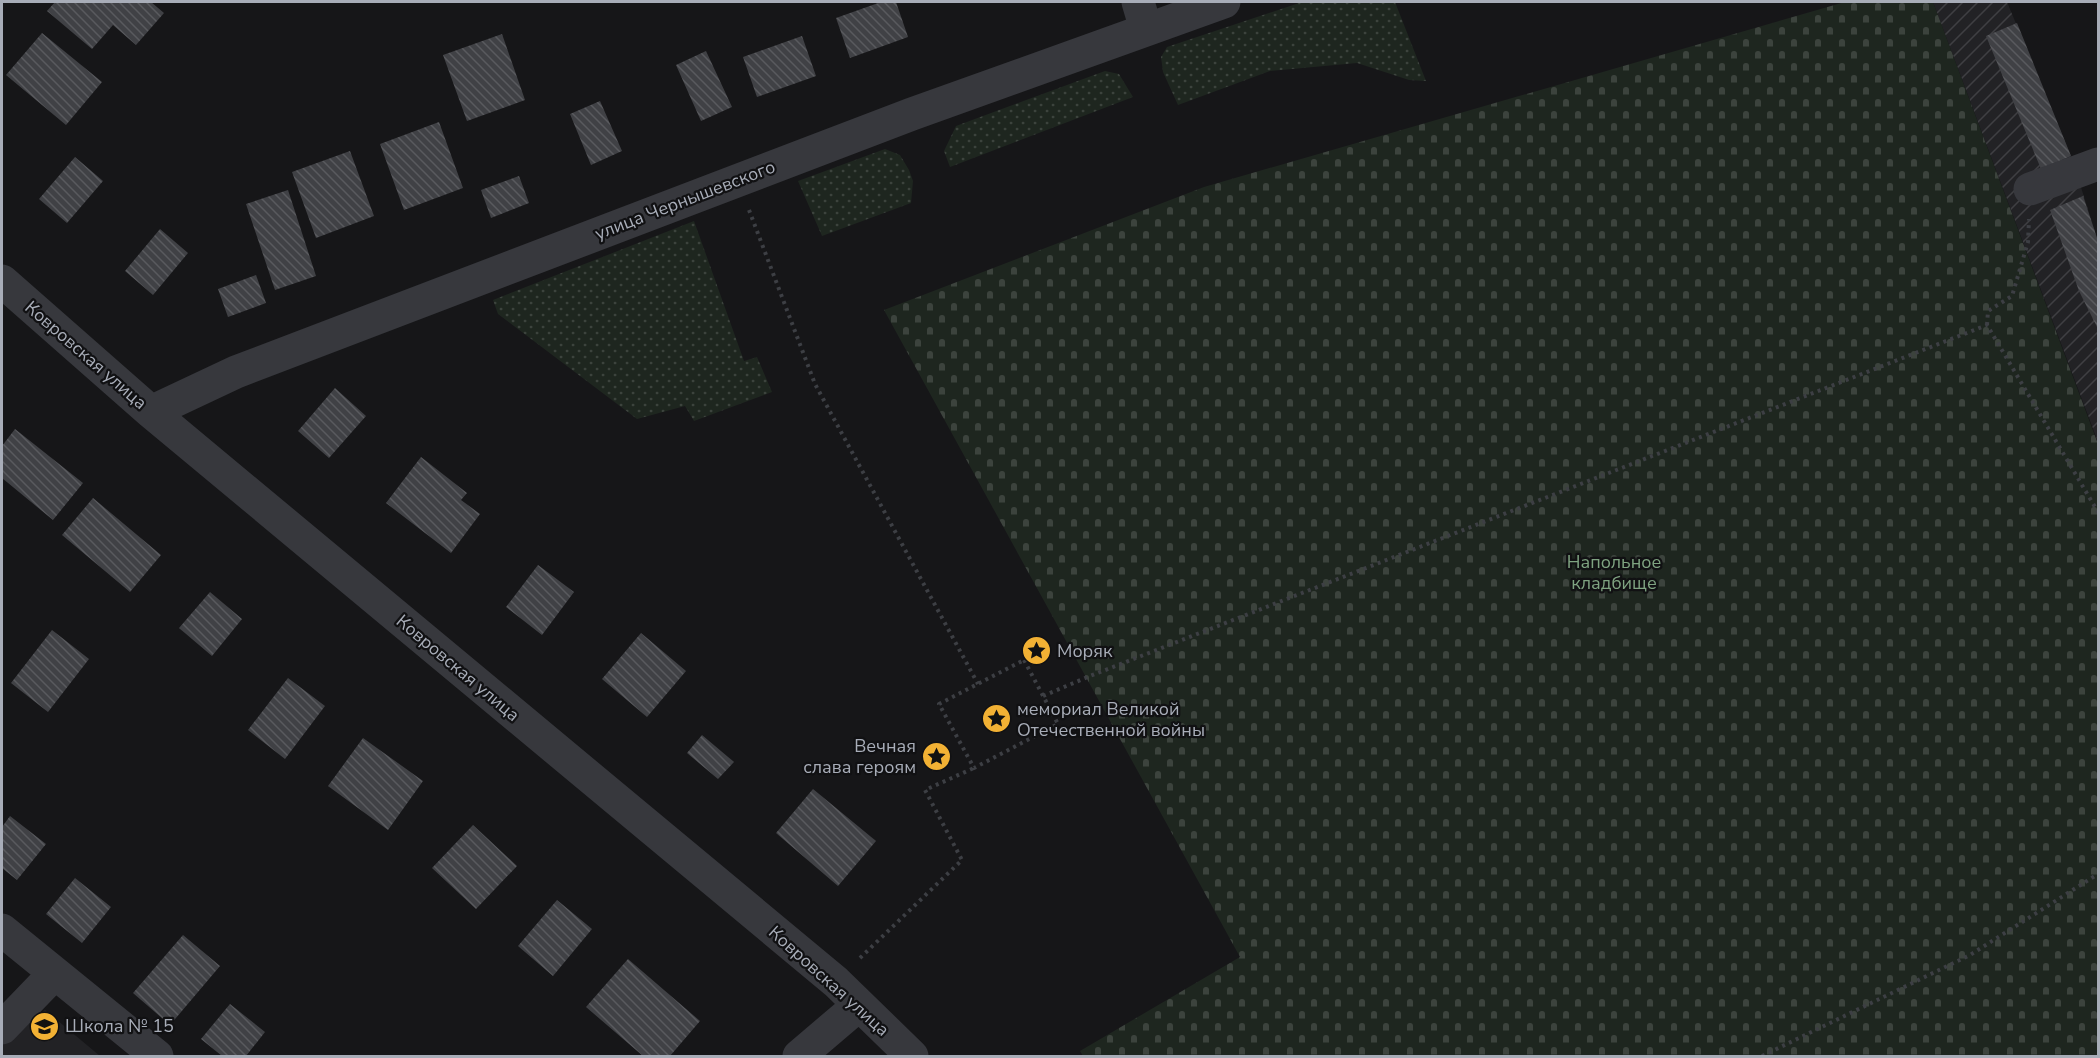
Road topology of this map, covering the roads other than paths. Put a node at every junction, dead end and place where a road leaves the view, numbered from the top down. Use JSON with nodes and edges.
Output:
{"nodes":[{"id":1,"x":1224,"y":2,"type":"edge"},
{"id":2,"x":1142,"y":15,"type":"edge"},
{"id":3,"x":2098,"y":164,"type":"edge"},
{"id":4,"x":2030,"y":189,"type":"road end"},
{"id":5,"x":2,"y":281,"type":"edge"},
{"id":6,"x":151,"y":412,"type":"junction"},
{"id":7,"x":2,"y":930,"type":"edge"},
{"id":8,"x":54,"y":974,"type":"junction"},
{"id":9,"x":859,"y":1005,"type":"junction"},
{"id":10,"x":2,"y":1028,"type":"edge"},
{"id":11,"x":157,"y":1056,"type":"edge"},
{"id":12,"x":799,"y":1056,"type":"edge"},
{"id":13,"x":912,"y":1056,"type":"edge"}],
"edges":[{"from":1,"to":2,"type":"street","name":"улица Чернышевского"},
{"from":2,"to":6,"type":"street","name":"улица Чернышевского"},
{"from":3,"to":4,"type":"street"},
{"from":5,"to":6,"type":"street","name":"Ковровская улица"},
{"from":6,"to":9,"type":"street","name":"Ковровская улица"},
{"from":7,"to":8,"type":"street"},
{"from":8,"to":10,"type":"street"},
{"from":8,"to":11,"type":"street"},
{"from":9,"to":12,"type":"street"},
{"from":9,"to":13,"type":"street","name":"Ковровская улица"}]}
